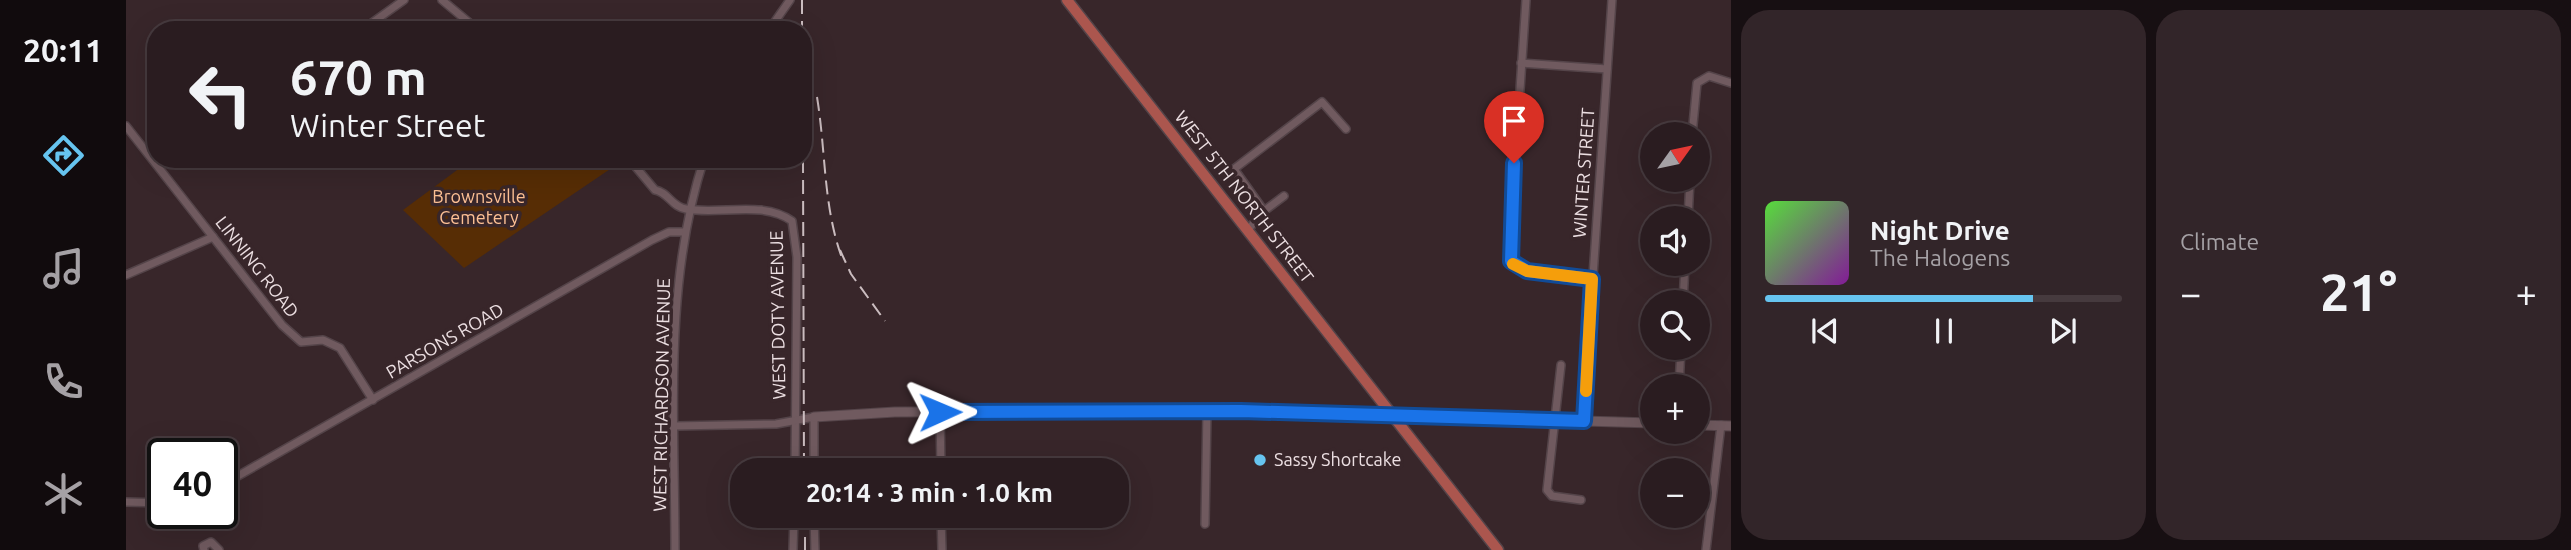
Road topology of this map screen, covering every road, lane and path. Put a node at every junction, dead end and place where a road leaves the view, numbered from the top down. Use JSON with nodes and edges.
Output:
{"nodes":[{"id":1,"x":404,"y":0,"type":"edge"},
{"id":2,"x":442,"y":0,"type":"edge"},
{"id":3,"x":790,"y":0,"type":"edge"},
{"id":4,"x":1067,"y":0,"type":"edge"},
{"id":5,"x":1526,"y":0,"type":"edge"},
{"id":6,"x":1612,"y":0,"type":"edge"},
{"id":7,"x":375,"y":21,"type":"edge"},
{"id":8,"x":467,"y":21,"type":"edge"},
{"id":9,"x":775,"y":21,"type":"edge"},
{"id":10,"x":1521,"y":63,"type":"junction"},
{"id":11,"x":1607,"y":69,"type":"junction"},
{"id":12,"x":1731,"y":83,"type":"edge"},
{"id":13,"x":1693,"y":122,"type":"edge"},
{"id":14,"x":126,"y":126,"type":"edge"},
{"id":15,"x":1346,"y":129,"type":"dead end"},
{"id":16,"x":147,"y":153,"type":"edge"},
{"id":17,"x":159,"y":168,"type":"edge"},
{"id":18,"x":637,"y":168,"type":"edge"},
{"id":19,"x":702,"y":168,"type":"edge"},
{"id":20,"x":1284,"y":196,"type":"dead end"},
{"id":21,"x":691,"y":210,"type":"junction"},
{"id":22,"x":1264,"y":211,"type":"junction"},
{"id":23,"x":1247,"y":230,"type":"junction"},
{"id":24,"x":685,"y":232,"type":"junction"},
{"id":25,"x":213,"y":237,"type":"junction"},
{"id":26,"x":126,"y":275,"type":"edge"},
{"id":27,"x":1592,"y":279,"type":"junction"},
{"id":28,"x":1560,"y":365,"type":"dead end"},
{"id":29,"x":373,"y":400,"type":"junction"},
{"id":30,"x":1207,"y":411,"type":"junction"},
{"id":31,"x":940,"y":412,"type":"junction"},
{"id":32,"x":1395,"y":415,"type":"junction"},
{"id":33,"x":814,"y":417,"type":"junction"},
{"id":34,"x":796,"y":421,"type":"junction"},
{"id":35,"x":1553,"y":421,"type":"junction"},
{"id":36,"x":1584,"y":421,"type":"junction"},
{"id":37,"x":1640,"y":423,"type":"edge"},
{"id":38,"x":675,"y":426,"type":"junction"},
{"id":39,"x":1726,"y":426,"type":"edge"},
{"id":40,"x":795,"y":458,"type":"edge"},
{"id":41,"x":814,"y":458,"type":"edge"},
{"id":42,"x":941,"y":458,"type":"edge"},
{"id":43,"x":238,"y":476,"type":"edge"},
{"id":44,"x":1581,"y":500,"type":"dead end"},
{"id":45,"x":126,"y":502,"type":"edge"},
{"id":46,"x":147,"y":503,"type":"edge"},
{"id":47,"x":1206,"y":524,"type":"dead end"},
{"id":48,"x":794,"y":528,"type":"edge"},
{"id":49,"x":814,"y":528,"type":"edge"},
{"id":50,"x":941,"y":528,"type":"edge"},
{"id":51,"x":204,"y":550,"type":"edge"},
{"id":52,"x":219,"y":550,"type":"edge"},
{"id":53,"x":675,"y":550,"type":"edge"},
{"id":54,"x":793,"y":550,"type":"edge"},
{"id":55,"x":815,"y":550,"type":"edge"},
{"id":56,"x":942,"y":550,"type":"edge"},
{"id":57,"x":1498,"y":550,"type":"edge"},
{"id":58,"x":1706,"y":550,"type":"edge"}],
"edges":[{"from":1,"to":7,"type":"street"},
{"from":2,"to":8,"type":"street"},
{"from":3,"to":9,"type":"street"},
{"from":4,"to":23,"type":"main road","name":"WEST 5TH NORTH STREET"},
{"from":5,"to":10,"type":"street"},
{"from":6,"to":11,"type":"street","name":"WINTER STREET"},
{"from":10,"to":11,"type":"street"},
{"from":10,"to":27,"type":"street"},
{"from":11,"to":27,"type":"street","name":"WINTER STREET"},
{"from":12,"to":13,"type":"street"},
{"from":14,"to":16,"type":"street","name":"LINNING ROAD"},
{"from":15,"to":22,"type":"street"},
{"from":17,"to":25,"type":"street","name":"LINNING ROAD"},
{"from":18,"to":21,"type":"street"},
{"from":19,"to":21,"type":"street","name":"WEST RICHARDSON AVENUE"},
{"from":20,"to":22,"type":"street"},
{"from":21,"to":24,"type":"street","name":"WEST RICHARDSON AVENUE"},
{"from":21,"to":34,"type":"street","name":"WEST DOTY AVENUE"},
{"from":22,"to":23,"type":"street"},
{"from":23,"to":32,"type":"main road","name":"WEST 5TH NORTH STREET"},
{"from":24,"to":29,"type":"street","name":"PARSONS ROAD"},
{"from":24,"to":38,"type":"street","name":"WEST RICHARDSON AVENUE"},
{"from":25,"to":26,"type":"street"},
{"from":25,"to":29,"type":"street","name":"LINNING ROAD"},
{"from":27,"to":36,"type":"street","name":"WINTER STREET"},
{"from":28,"to":35,"type":"street"},
{"from":29,"to":43,"type":"street","name":"PARSONS ROAD"},
{"from":30,"to":31,"type":"street"},
{"from":30,"to":32,"type":"street"},
{"from":30,"to":47,"type":"street"},
{"from":31,"to":33,"type":"street"},
{"from":31,"to":42,"type":"street"},
{"from":32,"to":35,"type":"street"},
{"from":32,"to":57,"type":"main road","name":"WEST 5TH NORTH STREET"},
{"from":33,"to":34,"type":"street"},
{"from":33,"to":41,"type":"street"},
{"from":34,"to":38,"type":"street"},
{"from":34,"to":40,"type":"street","name":"WEST DOTY AVENUE"},
{"from":35,"to":36,"type":"street"},
{"from":35,"to":44,"type":"street"},
{"from":36,"to":37,"type":"street"},
{"from":38,"to":53,"type":"street","name":"WEST RICHARDSON AVENUE"},
{"from":39,"to":58,"type":"street"},
{"from":45,"to":46,"type":"street"},
{"from":48,"to":54,"type":"street"},
{"from":49,"to":55,"type":"street"},
{"from":50,"to":56,"type":"street"},
{"from":51,"to":52,"type":"street"}]}
